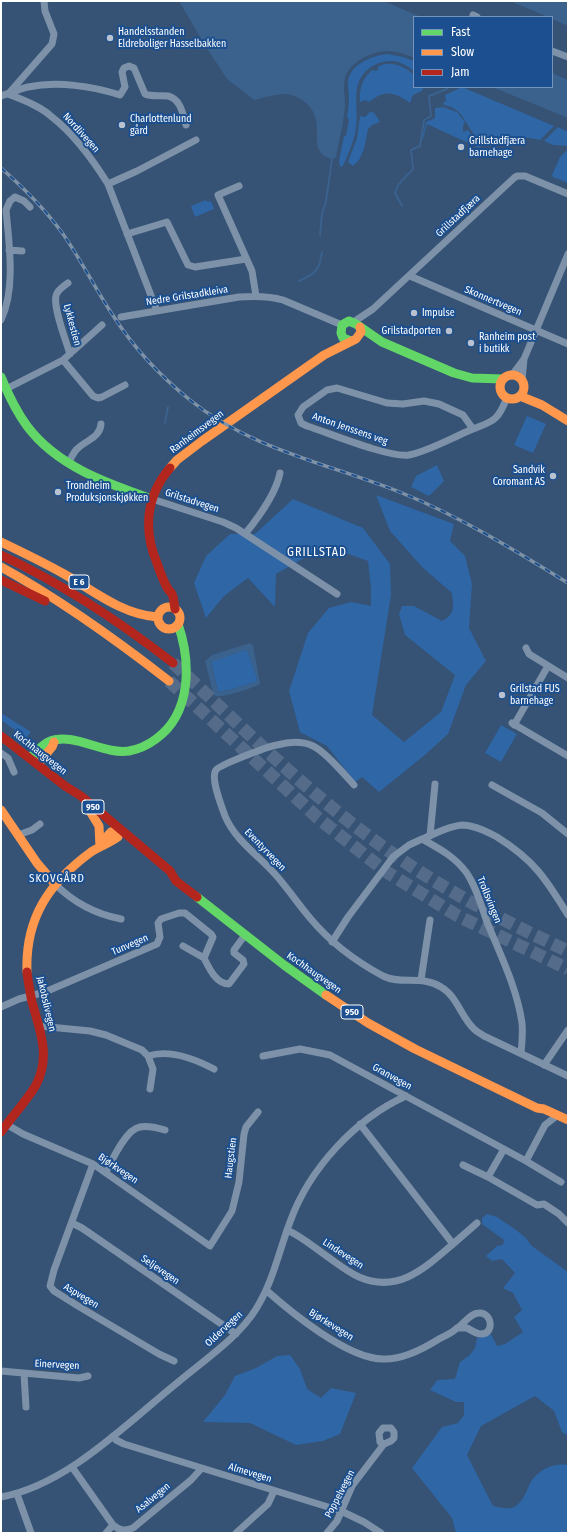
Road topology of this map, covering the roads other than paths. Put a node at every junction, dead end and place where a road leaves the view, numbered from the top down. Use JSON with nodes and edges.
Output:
{"nodes":[{"id":1,"x":44,"y":1,"type":"edge"},
{"id":2,"x":553,"y":51,"type":"edge"},
{"id":3,"x":568,"y":57,"type":"edge"},
{"id":4,"x":5,"y":95,"type":"edge"},
{"id":5,"x":186,"y":125,"type":"dead end"},
{"id":6,"x":196,"y":140,"type":"dead end"},
{"id":7,"x":108,"y":184,"type":"junction"},
{"id":8,"x":239,"y":186,"type":"dead end"},
{"id":9,"x":568,"y":194,"type":"edge"},
{"id":10,"x":30,"y":207,"type":"dead end"},
{"id":11,"x":127,"y":234,"type":"junction"},
{"id":12,"x":9,"y":250,"type":"junction"},
{"id":13,"x":22,"y":251,"type":"dead end"},
{"id":14,"x":568,"y":254,"type":"edge"},
{"id":15,"x":246,"y":259,"type":"junction"},
{"id":16,"x":410,"y":276,"type":"junction"},
{"id":17,"x":68,"y":283,"type":"dead end"},
{"id":18,"x":256,"y":296,"type":"junction"},
{"id":19,"x":158,"y":311,"type":"junction"},
{"id":20,"x":121,"y":317,"type":"dead end"},
{"id":21,"x":1,"y":320,"type":"edge"},
{"id":22,"x":357,"y":324,"type":"junction"},
{"id":23,"x":102,"y":325,"type":"dead end"},
{"id":24,"x":341,"y":329,"type":"junction"},
{"id":25,"x":536,"y":330,"type":"junction"},
{"id":26,"x":353,"y":340,"type":"junction"},
{"id":27,"x":381,"y":342,"type":"junction"},
{"id":28,"x":568,"y":344,"type":"edge"},
{"id":29,"x":70,"y":354,"type":"junction"},
{"id":30,"x":324,"y":355,"type":"junction"},
{"id":31,"x":524,"y":359,"type":"junction"},
{"id":32,"x":63,"y":360,"type":"junction"},
{"id":33,"x":512,"y":375,"type":"junction"},
{"id":34,"x":1,"y":377,"type":"edge"},
{"id":35,"x":523,"y":383,"type":"junction"},
{"id":36,"x":126,"y":384,"type":"dead end"},
{"id":37,"x":502,"y":384,"type":"junction"},
{"id":38,"x":6,"y":389,"type":"junction"},
{"id":39,"x":520,"y":396,"type":"junction"},
{"id":40,"x":507,"y":397,"type":"junction"},
{"id":41,"x":542,"y":405,"type":"junction"},
{"id":42,"x":568,"y":421,"type":"edge"},
{"id":43,"x":101,"y":424,"type":"dead end"},
{"id":44,"x":473,"y":429,"type":"junction"},
{"id":45,"x":68,"y":463,"type":"junction"},
{"id":46,"x":280,"y":473,"type":"dead end"},
{"id":47,"x":152,"y":499,"type":"junction"},
{"id":48,"x":245,"y":534,"type":"junction"},
{"id":49,"x":1,"y":542,"type":"edge"},
{"id":50,"x":1,"y":555,"type":"edge"},
{"id":51,"x":1,"y":567,"type":"edge"},
{"id":52,"x":1,"y":580,"type":"edge"},
{"id":53,"x":168,"y":589,"type":"junction"},
{"id":54,"x":337,"y":594,"type":"dead end"},
{"id":55,"x":68,"y":607,"type":"junction"},
{"id":56,"x":162,"y":609,"type":"junction"},
{"id":57,"x":175,"y":609,"type":"junction"},
{"id":58,"x":157,"y":617,"type":"junction"},
{"id":59,"x":178,"y":624,"type":"junction"},
{"id":60,"x":169,"y":630,"type":"junction"},
{"id":61,"x":183,"y":644,"type":"junction"},
{"id":62,"x":526,"y":648,"type":"dead end"},
{"id":63,"x":173,"y":663,"type":"tunnel mouth"},
{"id":64,"x":548,"y":666,"type":"junction"},
{"id":65,"x":568,"y":678,"type":"edge"},
{"id":66,"x":169,"y":680,"type":"tunnel mouth"},
{"id":67,"x":1,"y":736,"type":"edge"},
{"id":68,"x":54,"y":742,"type":"junction"},
{"id":69,"x":1,"y":753,"type":"edge"},
{"id":70,"x":568,"y":756,"type":"edge"},
{"id":71,"x":30,"y":758,"type":"junction"},
{"id":72,"x":38,"y":764,"type":"junction"},
{"id":73,"x":14,"y":772,"type":"dead end"},
{"id":74,"x":435,"y":784,"type":"dead end"},
{"id":75,"x":354,"y":785,"type":"dead end"},
{"id":76,"x":492,"y":785,"type":"dead end"},
{"id":77,"x":65,"y":786,"type":"junction"},
{"id":78,"x":1,"y":810,"type":"edge"},
{"id":79,"x":91,"y":813,"type":"junction"},
{"id":80,"x":40,"y":824,"type":"dead end"},
{"id":81,"x":116,"y":833,"type":"junction"},
{"id":82,"x":18,"y":834,"type":"junction"},
{"id":83,"x":568,"y":834,"type":"edge"},
{"id":84,"x":430,"y":836,"type":"junction"},
{"id":85,"x":422,"y":839,"type":"junction"},
{"id":86,"x":100,"y":845,"type":"junction"},
{"id":87,"x":55,"y":884,"type":"junction"},
{"id":88,"x":568,"y":915,"type":"edge"},
{"id":89,"x":121,"y":919,"type":"dead end"},
{"id":90,"x":430,"y":920,"type":"dead end"},
{"id":91,"x":245,"y":935,"type":"junction"},
{"id":92,"x":332,"y":942,"type":"junction"},
{"id":93,"x":183,"y":946,"type":"dead end"},
{"id":94,"x":204,"y":958,"type":"junction"},
{"id":95,"x":421,"y":980,"type":"junction"},
{"id":96,"x":31,"y":995,"type":"junction"},
{"id":97,"x":1,"y":1007,"type":"edge"},
{"id":98,"x":39,"y":1026,"type":"junction"},
{"id":99,"x":568,"y":1030,"type":"edge"},
{"id":100,"x":521,"y":1053,"type":"junction"},
{"id":101,"x":148,"y":1056,"type":"junction"},
{"id":102,"x":263,"y":1056,"type":"dead end"},
{"id":103,"x":544,"y":1064,"type":"junction"},
{"id":104,"x":214,"y":1069,"type":"dead end"},
{"id":105,"x":568,"y":1076,"type":"edge"},
{"id":106,"x":150,"y":1089,"type":"dead end"},
{"id":107,"x":406,"y":1096,"type":"junction"},
{"id":108,"x":537,"y":1108,"type":"junction"},
{"id":109,"x":258,"y":1112,"type":"dead end"},
{"id":110,"x":550,"y":1116,"type":"junction"},
{"id":111,"x":568,"y":1120,"type":"edge"},
{"id":112,"x":360,"y":1124,"type":"junction"},
{"id":113,"x":568,"y":1125,"type":"edge"},
{"id":114,"x":4,"y":1128,"type":"edge"},
{"id":115,"x":165,"y":1130,"type":"dead end"},
{"id":116,"x":504,"y":1149,"type":"junction"},
{"id":117,"x":526,"y":1161,"type":"junction"},
{"id":118,"x":93,"y":1164,"type":"junction"},
{"id":119,"x":464,"y":1165,"type":"dead end"},
{"id":120,"x":106,"y":1172,"type":"junction"},
{"id":121,"x":488,"y":1177,"type":"junction"},
{"id":122,"x":561,"y":1182,"type":"dead end"},
{"id":123,"x":72,"y":1223,"type":"junction"},
{"id":124,"x":476,"y":1223,"type":"dead end"},
{"id":125,"x":568,"y":1223,"type":"edge"},
{"id":126,"x":287,"y":1230,"type":"junction"},
{"id":127,"x":453,"y":1244,"type":"junction"},
{"id":128,"x":210,"y":1246,"type":"joint"},
{"id":129,"x":267,"y":1291,"type":"junction"},
{"id":130,"x":458,"y":1328,"type":"dead end"},
{"id":131,"x":236,"y":1334,"type":"junction"},
{"id":132,"x":174,"y":1361,"type":"dead end"},
{"id":133,"x":1,"y":1371,"type":"edge"},
{"id":134,"x":24,"y":1374,"type":"junction"},
{"id":135,"x":88,"y":1376,"type":"dead end"},
{"id":136,"x":26,"y":1407,"type":"dead end"},
{"id":137,"x":112,"y":1436,"type":"junction"},
{"id":138,"x":384,"y":1444,"type":"dead end"},
{"id":139,"x":72,"y":1467,"type":"junction"},
{"id":140,"x":202,"y":1469,"type":"junction"},
{"id":141,"x":274,"y":1491,"type":"junction"},
{"id":142,"x":17,"y":1494,"type":"junction"},
{"id":143,"x":1,"y":1496,"type":"edge"},
{"id":144,"x":341,"y":1511,"type":"junction"},
{"id":145,"x":113,"y":1525,"type":"junction"},
{"id":146,"x":31,"y":1533,"type":"edge"},
{"id":147,"x":106,"y":1533,"type":"edge"},
{"id":148,"x":236,"y":1533,"type":"edge"},
{"id":149,"x":327,"y":1533,"type":"edge"},
{"id":150,"x":381,"y":1533,"type":"edge"}],
"edges":[{"from":1,"to":4,"type":"street"},
{"from":2,"to":3,"type":"street"},
{"from":4,"to":5,"type":"street"},
{"from":4,"to":7,"type":"street","name":"Nordlivegen"},
{"from":6,"to":7,"type":"street"},
{"from":7,"to":11,"type":"street","name":"Nordlivegen"},
{"from":8,"to":15,"type":"street"},
{"from":9,"to":16,"type":"street","name":"Grillstadfjæra"},
{"from":10,"to":12,"type":"street"},
{"from":11,"to":15,"type":"street"},
{"from":11,"to":19,"type":"street","name":"Nordlivegen"},
{"from":12,"to":13,"type":"street"},
{"from":12,"to":21,"type":"street"},
{"from":14,"to":25,"type":"street"},
{"from":15,"to":18,"type":"street"},
{"from":16,"to":22,"type":"street","name":"Grillstadfjæra"},
{"from":16,"to":25,"type":"street","name":"Skonnertvegen"},
{"from":17,"to":29,"type":"street","name":"Lykkestien"},
{"from":18,"to":19,"type":"street","name":"Nedre Grilstadkleiva"},
{"from":18,"to":24,"type":"street","name":"Nedre Grilstadkleiva"},
{"from":19,"to":20,"type":"street","name":"Nedre Grilstadkleiva"},
{"from":22,"to":24,"type":"main road"},
{"from":22,"to":26,"type":"main road"},
{"from":22,"to":27,"type":"main road"},
{"from":23,"to":29,"type":"street"},
{"from":24,"to":26,"type":"main road"},
{"from":24,"to":30,"type":"main road","name":"Ranheimsvegen"},
{"from":25,"to":28,"type":"street","name":"Skonnertvegen"},
{"from":25,"to":31,"type":"street"},
{"from":26,"to":27,"type":"main road"},
{"from":26,"to":30,"type":"main road","name":"Ranheimsvegen"},
{"from":27,"to":37,"type":"main road"},
{"from":29,"to":32,"type":"street"},
{"from":30,"to":47,"type":"main road","name":"Ranheimsvegen"},
{"from":31,"to":33,"type":"street"},
{"from":31,"to":35,"type":"street"},
{"from":32,"to":36,"type":"street"},
{"from":32,"to":38,"type":"street"},
{"from":33,"to":35,"type":"main road"},
{"from":33,"to":37,"type":"main road"},
{"from":34,"to":38,"type":"main road"},
{"from":35,"to":39,"type":"main road"},
{"from":35,"to":41,"type":"main road"},
{"from":37,"to":40,"type":"main road"},
{"from":38,"to":45,"type":"main road"},
{"from":39,"to":40,"type":"main road"},
{"from":39,"to":41,"type":"main road"},
{"from":40,"to":44,"type":"street","name":"Anton Jenssens veg"},
{"from":41,"to":42,"type":"main road"},
{"from":43,"to":45,"type":"street"},
{"from":44,"to":44,"type":"street","name":"Anton Jenssens veg"},
{"from":45,"to":47,"type":"main road"},
{"from":46,"to":48,"type":"street"},
{"from":47,"to":48,"type":"street","name":"Grilstadvegen"},
{"from":47,"to":53,"type":"main road","name":"Grilstadvegen"},
{"from":48,"to":54,"type":"street","name":"Grilstadvegen"},
{"from":49,"to":58,"type":"main road","number":"E 6"},
{"from":50,"to":63,"type":"main road","number":"E 6"},
{"from":51,"to":55,"type":"main road"},
{"from":52,"to":55,"type":"main road"},
{"from":53,"to":56,"type":"main road"},
{"from":53,"to":57,"type":"main road","name":"Grilstadvegen"},
{"from":55,"to":66,"type":"main road"},
{"from":56,"to":57,"type":"main road"},
{"from":56,"to":58,"type":"main road"},
{"from":57,"to":59,"type":"main road"},
{"from":58,"to":60,"type":"main road"},
{"from":59,"to":60,"type":"main road"},
{"from":59,"to":61,"type":"main road"},
{"from":60,"to":61,"type":"main road"},
{"from":61,"to":68,"type":"main road"},
{"from":62,"to":64,"type":"street"},
{"from":64,"to":65,"type":"street"},
{"from":64,"to":70,"type":"street"},
{"from":67,"to":71,"type":"main road","name":"Kochhaugvegen","number":"950"},
{"from":68,"to":71,"type":"main road"},
{"from":68,"to":72,"type":"main road"},
{"from":69,"to":73,"type":"street"},
{"from":71,"to":72,"type":"main road","name":"Kochhaugvegen","number":"950"},
{"from":72,"to":77,"type":"main road","name":"Kochhaugvegen","number":"950"},
{"from":74,"to":84,"type":"street"},
{"from":75,"to":92,"type":"street","name":"Eventyrvegen"},
{"from":76,"to":83,"type":"street"},
{"from":77,"to":79,"type":"main road","name":"Kochhaugvegen","number":"950"},
{"from":77,"to":81,"type":"main road","name":"Kochhaugvegen","number":"950"},
{"from":78,"to":82,"type":"main road"},
{"from":79,"to":81,"type":"main road","name":"Kochhaugvegen","number":"950"},
{"from":79,"to":86,"type":"main road"},
{"from":80,"to":82,"type":"street"},
{"from":81,"to":86,"type":"main road","name":"Jakobslivegen"},
{"from":81,"to":91,"type":"main road","name":"Kochhaugvegen","number":"950"},
{"from":82,"to":87,"type":"main road"},
{"from":84,"to":85,"type":"street"},
{"from":84,"to":88,"type":"street"},
{"from":85,"to":92,"type":"street"},
{"from":85,"to":100,"type":"street","name":"Trollsvingen"},
{"from":86,"to":87,"type":"main road","name":"Jakobslivegen"},
{"from":87,"to":89,"type":"street"},
{"from":87,"to":96,"type":"main road","name":"Jakobslivegen"},
{"from":90,"to":95,"type":"street"},
{"from":91,"to":94,"type":"street"},
{"from":91,"to":108,"type":"main road","name":"Kochhaugvegen","number":"950"},
{"from":92,"to":95,"type":"street","name":"Eventyrvegen"},
{"from":93,"to":94,"type":"street"},
{"from":94,"to":96,"type":"street","name":"Tunvegen"},
{"from":95,"to":100,"type":"street","name":"Eventyrvegen"},
{"from":96,"to":97,"type":"street","name":"Tunvegen"},
{"from":96,"to":98,"type":"main road","name":"Jakobslivegen"},
{"from":98,"to":101,"type":"street"},
{"from":98,"to":114,"type":"main road","name":"Jakobslivegen"},
{"from":99,"to":103,"type":"street"},
{"from":100,"to":103,"type":"street","name":"Eventyrvegen"},
{"from":101,"to":104,"type":"street"},
{"from":101,"to":106,"type":"street"},
{"from":102,"to":107,"type":"street","name":"Granvegen"},
{"from":103,"to":105,"type":"street","name":"Eventyrvegen"},
{"from":107,"to":112,"type":"street","name":"Oldervegen"},
{"from":107,"to":116,"type":"street","name":"Granvegen"},
{"from":108,"to":110,"type":"main road","name":"Kochhaugvegen","number":"950"},
{"from":108,"to":111,"type":"main road","name":"Kochhaugvegen","number":"950"},
{"from":109,"to":128,"type":"street","name":"Haugstien"},
{"from":110,"to":113,"type":"main road","name":"Kochhaugvegen","number":"950"},
{"from":110,"to":117,"type":"street"},
{"from":112,"to":126,"type":"street","name":"Oldervegen"},
{"from":112,"to":127,"type":"street"},
{"from":114,"to":118,"type":"street","name":"Bjørkvegen"},
{"from":115,"to":120,"type":"street"},
{"from":116,"to":117,"type":"street","name":"Granvegen"},
{"from":116,"to":121,"type":"street"},
{"from":117,"to":122,"type":"street","name":"Granvegen"},
{"from":118,"to":120,"type":"street","name":"Bjørkvegen"},
{"from":118,"to":123,"type":"street","name":"Aspvegen"},
{"from":119,"to":121,"type":"street"},
{"from":120,"to":128,"type":"street","name":"Bjørkvegen"},
{"from":121,"to":125,"type":"street"},
{"from":123,"to":131,"type":"street","name":"Seljevegen"},
{"from":123,"to":132,"type":"street","name":"Aspvegen"},
{"from":124,"to":127,"type":"street","name":"Lindevegen"},
{"from":126,"to":127,"type":"street","name":"Lindevegen"},
{"from":126,"to":129,"type":"street","name":"Oldervegen"},
{"from":129,"to":130,"type":"street","name":"Bjørkevegen"},
{"from":129,"to":131,"type":"street","name":"Oldervegen"},
{"from":131,"to":137,"type":"street","name":"Oldervegen"},
{"from":133,"to":134,"type":"street","name":"Einervegen"},
{"from":134,"to":135,"type":"street","name":"Einervegen"},
{"from":134,"to":136,"type":"street","name":"Einervegen"},
{"from":137,"to":139,"type":"street","name":"Oldervegen"},
{"from":137,"to":140,"type":"street","name":"Almevegen"},
{"from":138,"to":144,"type":"street","name":"Poppelvegen"},
{"from":139,"to":142,"type":"street","name":"Oldervegen"},
{"from":139,"to":145,"type":"street"},
{"from":140,"to":141,"type":"street","name":"Almevegen"},
{"from":140,"to":145,"type":"street","name":"Asalvegen"},
{"from":141,"to":144,"type":"street","name":"Almevegen"},
{"from":141,"to":148,"type":"street"},
{"from":142,"to":143,"type":"street","name":"Oldervegen"},
{"from":142,"to":146,"type":"street"},
{"from":144,"to":149,"type":"street","name":"Poppelvegen"},
{"from":144,"to":150,"type":"street","name":"Almevegen"},
{"from":145,"to":147,"type":"street"}]}
